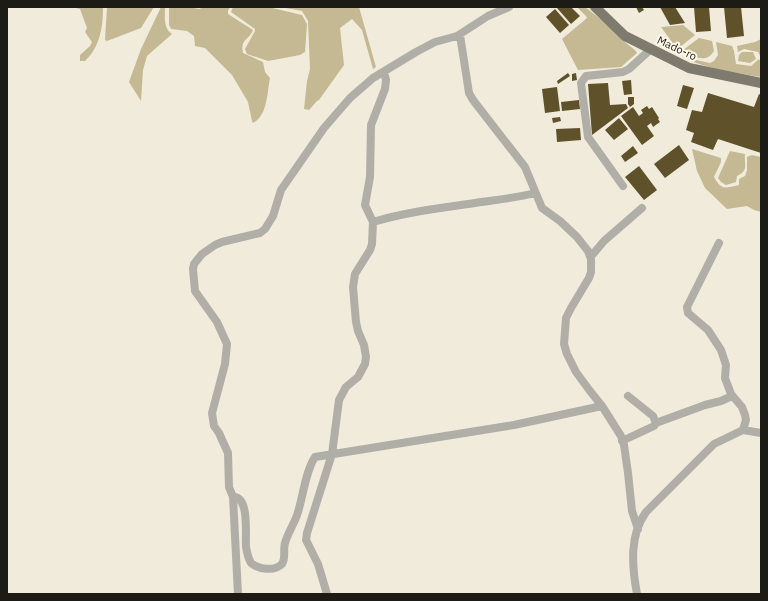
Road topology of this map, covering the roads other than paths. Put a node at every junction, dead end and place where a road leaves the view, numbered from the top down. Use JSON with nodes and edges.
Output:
{"nodes":[{"id":1,"x":509,"y":7,"type":"edge"},
{"id":2,"x":595,"y":7,"type":"edge"},
{"id":3,"x":460,"y":35,"type":"junction"},
{"id":4,"x":651,"y":49,"type":"junction"},
{"id":5,"x":384,"y":72,"type":"junction"},
{"id":6,"x":761,"y":83,"type":"edge"},
{"id":7,"x":623,"y":186,"type":"dead end"},
{"id":8,"x":535,"y":193,"type":"junction"},
{"id":9,"x":642,"y":208,"type":"dead end"},
{"id":10,"x":373,"y":222,"type":"junction"},
{"id":11,"x":719,"y":243,"type":"dead end"},
{"id":12,"x":590,"y":254,"type":"junction"},
{"id":13,"x":628,"y":396,"type":"dead end"},
{"id":14,"x":732,"y":396,"type":"junction"},
{"id":15,"x":602,"y":406,"type":"junction"},
{"id":16,"x":656,"y":423,"type":"junction"},
{"id":17,"x":743,"y":430,"type":"junction"},
{"id":18,"x":761,"y":433,"type":"edge"},
{"id":19,"x":622,"y":441,"type":"junction"},
{"id":20,"x":332,"y":454,"type":"junction"},
{"id":21,"x":232,"y":497,"type":"junction"},
{"id":22,"x":638,"y":529,"type":"junction"},
{"id":23,"x":238,"y":594,"type":"edge"},
{"id":24,"x":327,"y":594,"type":"edge"},
{"id":25,"x":637,"y":594,"type":"edge"}],
"edges":[{"from":1,"to":3,"type":"lane"},
{"from":2,"to":4,"type":"main road","name":"Mado-ro"},
{"from":3,"to":5,"type":"lane"},
{"from":3,"to":8,"type":"lane"},
{"from":4,"to":6,"type":"main road","name":"Mado-ro"},
{"from":4,"to":7,"type":"lane"},
{"from":5,"to":10,"type":"lane"},
{"from":5,"to":21,"type":"lane"},
{"from":8,"to":10,"type":"lane"},
{"from":8,"to":12,"type":"lane"},
{"from":9,"to":12,"type":"lane"},
{"from":10,"to":20,"type":"lane"},
{"from":11,"to":14,"type":"lane"},
{"from":12,"to":15,"type":"lane"},
{"from":13,"to":16,"type":"lane"},
{"from":14,"to":16,"type":"lane"},
{"from":14,"to":17,"type":"lane"},
{"from":15,"to":19,"type":"lane"},
{"from":15,"to":20,"type":"lane"},
{"from":16,"to":19,"type":"lane"},
{"from":17,"to":18,"type":"lane"},
{"from":17,"to":22,"type":"lane"},
{"from":19,"to":22,"type":"lane"},
{"from":20,"to":21,"type":"lane"},
{"from":20,"to":24,"type":"lane"},
{"from":21,"to":23,"type":"lane"},
{"from":22,"to":25,"type":"lane"}]}
